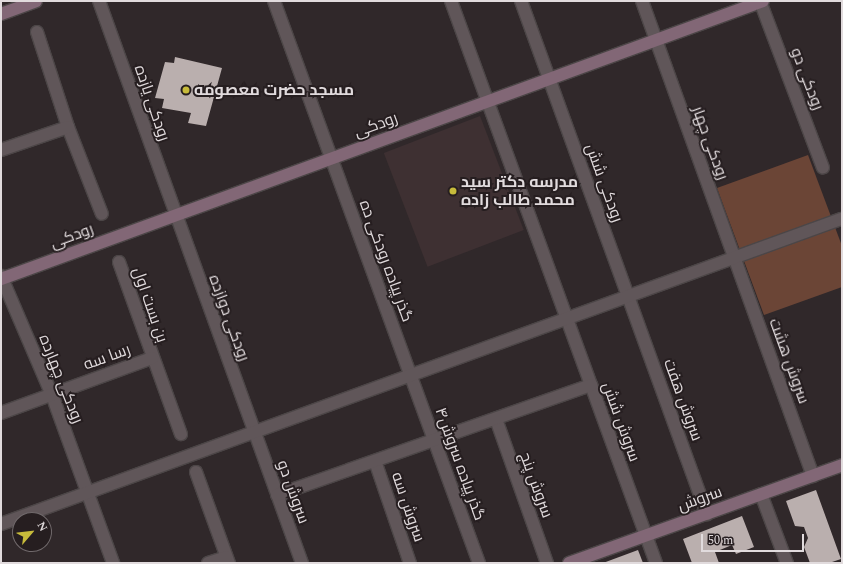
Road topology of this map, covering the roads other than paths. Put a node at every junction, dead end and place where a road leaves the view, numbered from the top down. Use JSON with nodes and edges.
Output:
{"nodes":[{"id":1,"x":36,"y":1,"type":"edge"},
{"id":2,"x":99,"y":1,"type":"edge"},
{"id":3,"x":274,"y":1,"type":"edge"},
{"id":4,"x":451,"y":1,"type":"edge"},
{"id":5,"x":521,"y":1,"type":"edge"},
{"id":6,"x":642,"y":1,"type":"edge"},
{"id":7,"x":761,"y":1,"type":"edge"},
{"id":8,"x":1,"y":14,"type":"edge"},
{"id":9,"x":37,"y":32,"type":"dead end"},
{"id":10,"x":656,"y":40,"type":"junction"},
{"id":11,"x":550,"y":79,"type":"junction"},
{"id":12,"x":488,"y":101,"type":"junction"},
{"id":13,"x":68,"y":127,"type":"junction"},
{"id":14,"x":1,"y":150,"type":"edge"},
{"id":15,"x":331,"y":158,"type":"junction"},
{"id":16,"x":823,"y":168,"type":"dead end"},
{"id":17,"x":102,"y":214,"type":"dead end"},
{"id":18,"x":174,"y":216,"type":"junction"},
{"id":19,"x":841,"y":219,"type":"dead end"},
{"id":20,"x":734,"y":258,"type":"junction"},
{"id":21,"x":119,"y":262,"type":"dead end"},
{"id":22,"x":1,"y":278,"type":"edge"},
{"id":23,"x":629,"y":298,"type":"junction"},
{"id":24,"x":567,"y":319,"type":"junction"},
{"id":25,"x":152,"y":358,"type":"junction"},
{"id":26,"x":411,"y":375,"type":"junction"},
{"id":27,"x":590,"y":385,"type":"junction"},
{"id":28,"x":52,"y":395,"type":"junction"},
{"id":29,"x":1,"y":413,"type":"edge"},
{"id":30,"x":496,"y":418,"type":"junction"},
{"id":31,"x":254,"y":432,"type":"junction"},
{"id":32,"x":181,"y":434,"type":"dead end"},
{"id":33,"x":434,"y":441,"type":"junction"},
{"id":34,"x":374,"y":461,"type":"junction"},
{"id":35,"x":842,"y":465,"type":"edge"},
{"id":36,"x":196,"y":472,"type":"dead end"},
{"id":37,"x":813,"y":476,"type":"junction"},
{"id":38,"x":87,"y":493,"type":"junction"},
{"id":39,"x":761,"y":494,"type":"junction"},
{"id":40,"x":277,"y":495,"type":"junction"},
{"id":41,"x":707,"y":514,"type":"junction"},
{"id":42,"x":1,"y":524,"type":"edge"},
{"id":43,"x":645,"y":536,"type":"junction"},
{"id":44,"x":227,"y":560,"type":"edge"},
{"id":45,"x":113,"y":563,"type":"edge"},
{"id":46,"x":208,"y":563,"type":"edge"},
{"id":47,"x":302,"y":563,"type":"edge"},
{"id":48,"x":410,"y":563,"type":"edge"},
{"id":49,"x":479,"y":563,"type":"edge"},
{"id":50,"x":547,"y":563,"type":"edge"},
{"id":51,"x":569,"y":563,"type":"edge"},
{"id":52,"x":656,"y":563,"type":"edge"},
{"id":53,"x":787,"y":563,"type":"edge"}],
"edges":[{"from":1,"to":8,"type":"street"},
{"from":2,"to":18,"type":"street","name":"رودکی یازده"},
{"from":3,"to":15,"type":"street","name":"گذر پیاده رودکی ده"},
{"from":4,"to":12,"type":"street","name":"سروش شش"},
{"from":5,"to":11,"type":"street","name":"رودکی شش"},
{"from":6,"to":10,"type":"street","name":"رودکی چهار"},
{"from":7,"to":10,"type":"street","name":"رودکی"},
{"from":7,"to":16,"type":"street","name":"رودکی دو"},
{"from":9,"to":13,"type":"street"},
{"from":10,"to":11,"type":"street","name":"رودکی"},
{"from":10,"to":20,"type":"street","name":"رودکی چهار"},
{"from":11,"to":12,"type":"street","name":"رودکی"},
{"from":11,"to":23,"type":"street","name":"رودکی شش"},
{"from":12,"to":15,"type":"street","name":"رودکی"},
{"from":12,"to":24,"type":"street","name":"سروش شش"},
{"from":13,"to":14,"type":"street"},
{"from":13,"to":17,"type":"street"},
{"from":15,"to":18,"type":"street","name":"رودکی"},
{"from":15,"to":26,"type":"street","name":"گذر پیاده رودکی ده"},
{"from":18,"to":22,"type":"street","name":"رودکی"},
{"from":18,"to":31,"type":"street","name":"رودکی دوازده"},
{"from":19,"to":20,"type":"street"},
{"from":20,"to":23,"type":"street"},
{"from":20,"to":37,"type":"street","name":"سروش هشت"},
{"from":21,"to":25,"type":"street","name":"بن بست اول"},
{"from":22,"to":28,"type":"street","name":"رودکی چهارده"},
{"from":23,"to":24,"type":"street"},
{"from":23,"to":41,"type":"street","name":"سروش هفت"},
{"from":24,"to":26,"type":"street"},
{"from":24,"to":27,"type":"street","name":"سروش شش"},
{"from":25,"to":28,"type":"street","name":"رسا سه"},
{"from":25,"to":32,"type":"street","name":"بن بست اول"},
{"from":26,"to":31,"type":"street"},
{"from":26,"to":33,"type":"street","name":"گذر پیاده سروش۴"},
{"from":27,"to":30,"type":"street"},
{"from":27,"to":43,"type":"street","name":"سروش شش"},
{"from":28,"to":29,"type":"street","name":"رسا سه"},
{"from":28,"to":38,"type":"street","name":"رودکی چهارده"},
{"from":30,"to":33,"type":"street"},
{"from":30,"to":50,"type":"street","name":"سروش پنج"},
{"from":31,"to":38,"type":"street"},
{"from":31,"to":40,"type":"street","name":"سروش دو"},
{"from":33,"to":34,"type":"street"},
{"from":33,"to":49,"type":"street","name":"گذر پیاده سروش۴"},
{"from":34,"to":40,"type":"street"},
{"from":34,"to":48,"type":"street","name":"سروش سه"},
{"from":35,"to":37,"type":"street","name":"سروش"},
{"from":36,"to":44,"type":"street"},
{"from":37,"to":39,"type":"street","name":"سروش"},
{"from":38,"to":42,"type":"street"},
{"from":38,"to":45,"type":"street","name":"رودکی چهارده"},
{"from":39,"to":41,"type":"street","name":"سروش"},
{"from":39,"to":53,"type":"street"},
{"from":40,"to":47,"type":"street","name":"سروش دو"},
{"from":41,"to":43,"type":"street","name":"سروش"},
{"from":43,"to":51,"type":"street","name":"سروش"},
{"from":43,"to":52,"type":"street","name":"سروش شش"},
{"from":44,"to":46,"type":"street"}]}
